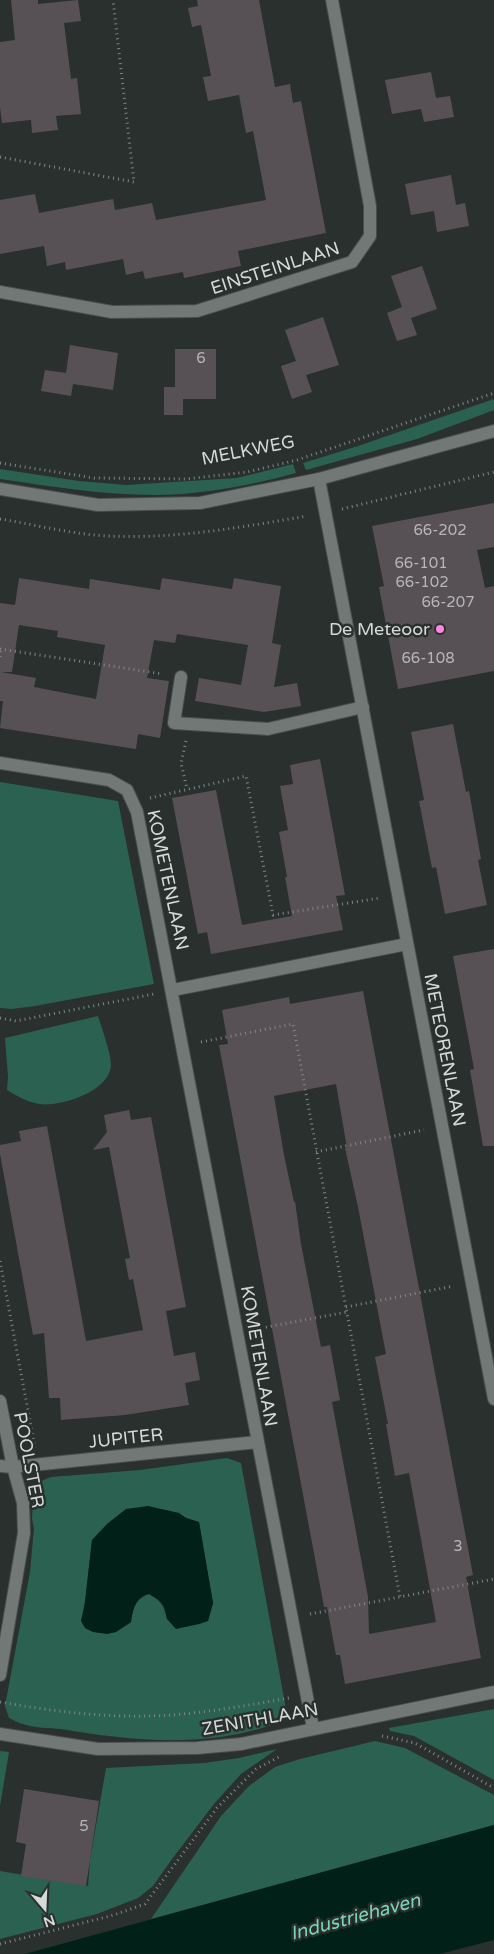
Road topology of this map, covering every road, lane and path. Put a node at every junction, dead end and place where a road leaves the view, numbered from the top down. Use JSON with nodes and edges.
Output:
{"nodes":[{"id":1,"x":112,"y":0,"type":"edge"},
{"id":2,"x":332,"y":0,"type":"edge"},
{"id":3,"x":0,"y":157,"type":"edge"},
{"id":4,"x":0,"y":292,"type":"edge"},
{"id":5,"x":494,"y":393,"type":"edge"},
{"id":6,"x":494,"y":431,"type":"edge"},
{"id":7,"x":0,"y":463,"type":"edge"},
{"id":8,"x":494,"y":472,"type":"edge"},
{"id":9,"x":319,"y":479,"type":"junction"},
{"id":10,"x":0,"y":489,"type":"edge"},
{"id":11,"x":325,"y":513,"type":"junction"},
{"id":12,"x":0,"y":519,"type":"edge"},
{"id":13,"x":1,"y":649,"type":"edge"},
{"id":14,"x":0,"y":657,"type":"edge"},
{"id":15,"x":181,"y":677,"type":"joint"},
{"id":16,"x":363,"y":707,"type":"junction"},
{"id":17,"x":189,"y":724,"type":"junction"},
{"id":18,"x":0,"y":762,"type":"edge"},
{"id":19,"x":187,"y":789,"type":"junction"},
{"id":20,"x":132,"y":802,"type":"junction"},
{"id":21,"x":398,"y":895,"type":"junction"},
{"id":22,"x":407,"y":944,"type":"junction"},
{"id":23,"x":173,"y":990,"type":"junction"},
{"id":24,"x":0,"y":1018,"type":"edge"},
{"id":25,"x":183,"y":1045,"type":"junction"},
{"id":26,"x":442,"y":1126,"type":"junction"},
{"id":27,"x":316,"y":1152,"type":"junction"},
{"id":28,"x":0,"y":1261,"type":"edge"},
{"id":29,"x":472,"y":1283,"type":"junction"},
{"id":30,"x":346,"y":1308,"type":"junction"},
{"id":31,"x":347,"y":1312,"type":"junction"},
{"id":32,"x":237,"y":1333,"type":"junction"},
{"id":33,"x":494,"y":1399,"type":"edge"},
{"id":34,"x":0,"y":1401,"type":"edge"},
{"id":35,"x":257,"y":1442,"type":"junction"},
{"id":36,"x":38,"y":1464,"type":"junction"},
{"id":37,"x":6,"y":1466,"type":"edge"},
{"id":38,"x":494,"y":1580,"type":"edge"},
{"id":39,"x":400,"y":1597,"type":"junction"},
{"id":40,"x":291,"y":1618,"type":"junction"},
{"id":41,"x":0,"y":1675,"type":"edge"},
{"id":42,"x":494,"y":1692,"type":"edge"},
{"id":43,"x":306,"y":1695,"type":"junction"},
{"id":44,"x":0,"y":1702,"type":"edge"},
{"id":45,"x":313,"y":1728,"type":"junction"},
{"id":46,"x":0,"y":1734,"type":"edge"},
{"id":47,"x":376,"y":1734,"type":"dead end"},
{"id":48,"x":282,"y":1756,"type":"dead end"},
{"id":49,"x":494,"y":1788,"type":"edge"},
{"id":50,"x":0,"y":1944,"type":"edge"}],
"edges":[{"from":1,"to":3,"type":"path"},
{"from":2,"to":4,"type":"street","name":"EINSTEINLAAN"},
{"from":5,"to":7,"type":"path","name":"MELKWEG"},
{"from":6,"to":9,"type":"street"},
{"from":8,"to":11,"type":"path"},
{"from":9,"to":10,"type":"street"},
{"from":9,"to":11,"type":"street","name":"METEORENLAAN"},
{"from":11,"to":12,"type":"path"},
{"from":11,"to":16,"type":"street","name":"METEORENLAAN"},
{"from":13,"to":14,"type":"path"},
{"from":13,"to":15,"type":"path"},
{"from":15,"to":17,"type":"street"},
{"from":16,"to":17,"type":"street"},
{"from":16,"to":21,"type":"street","name":"METEORENLAAN"},
{"from":17,"to":19,"type":"path"},
{"from":18,"to":20,"type":"street","name":"KOMETENLAAN"},
{"from":19,"to":20,"type":"path"},
{"from":19,"to":21,"type":"path"},
{"from":20,"to":23,"type":"street","name":"KOMETENLAAN"},
{"from":21,"to":22,"type":"street","name":"METEORENLAAN"},
{"from":22,"to":23,"type":"street"},
{"from":22,"to":26,"type":"street","name":"METEORENLAAN"},
{"from":23,"to":24,"type":"path"},
{"from":23,"to":25,"type":"street","name":"KOMETENLAAN"},
{"from":25,"to":27,"type":"path"},
{"from":25,"to":32,"type":"street","name":"KOMETENLAAN"},
{"from":26,"to":27,"type":"path"},
{"from":26,"to":29,"type":"street","name":"METEORENLAAN"},
{"from":27,"to":30,"type":"path"},
{"from":28,"to":36,"type":"path"},
{"from":29,"to":30,"type":"path"},
{"from":29,"to":33,"type":"street","name":"METEORENLAAN"},
{"from":30,"to":31,"type":"path"},
{"from":31,"to":32,"type":"path"},
{"from":31,"to":39,"type":"path"},
{"from":32,"to":35,"type":"street","name":"KOMETENLAAN"},
{"from":34,"to":37,"type":"street","name":"POOLSTER"},
{"from":35,"to":36,"type":"street","name":"JUPITER"},
{"from":35,"to":40,"type":"street","name":"KOMETENLAAN"},
{"from":36,"to":37,"type":"street","name":"JUPITER"},
{"from":37,"to":41,"type":"street","name":"POOLSTER"},
{"from":38,"to":39,"type":"path"},
{"from":39,"to":40,"type":"path"},
{"from":40,"to":43,"type":"street","name":"KOMETENLAAN"},
{"from":42,"to":45,"type":"street","name":"ZENITHLAAN"},
{"from":43,"to":44,"type":"path","name":"ZENITHLAAN"},
{"from":43,"to":45,"type":"street","name":"KOMETENLAAN"},
{"from":45,"to":46,"type":"street","name":"ZENITHLAAN"},
{"from":47,"to":49,"type":"path"},
{"from":48,"to":50,"type":"path"}]}
